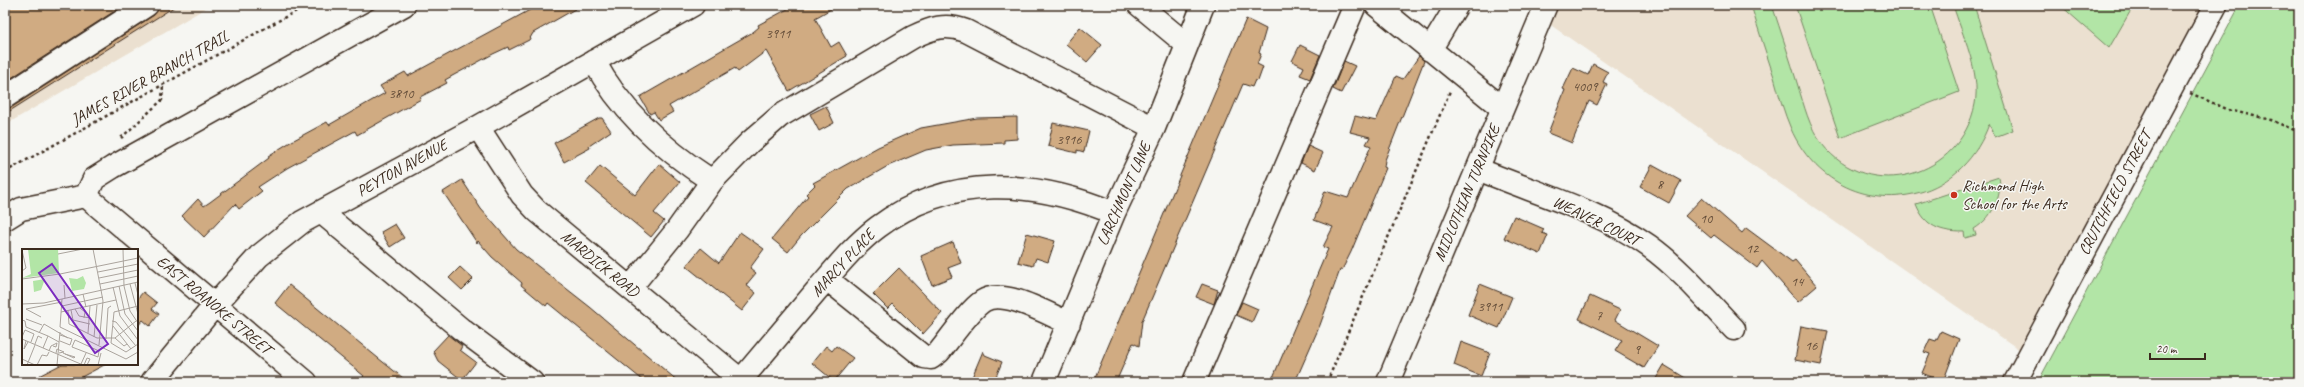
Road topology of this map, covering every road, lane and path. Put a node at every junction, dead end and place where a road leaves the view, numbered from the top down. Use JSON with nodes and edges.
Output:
{"nodes":[{"id":1,"x":147,"y":5,"type":"edge"},
{"id":2,"x":307,"y":5,"type":"edge"},
{"id":3,"x":404,"y":5,"type":"edge"},
{"id":4,"x":693,"y":5,"type":"edge"},
{"id":5,"x":1139,"y":5,"type":"edge"},
{"id":6,"x":1203,"y":5,"type":"edge"},
{"id":7,"x":1355,"y":5,"type":"edge"},
{"id":8,"x":1376,"y":5,"type":"edge"},
{"id":9,"x":1457,"y":5,"type":"edge"},
{"id":10,"x":1546,"y":5,"type":"edge"},
{"id":11,"x":2216,"y":5,"type":"edge"},
{"id":12,"x":1186,"y":44,"type":"junction"},
{"id":13,"x":1430,"y":50,"type":"junction"},
{"id":14,"x":594,"y":61,"type":"junction"},
{"id":15,"x":2172,"y":86,"type":"junction"},
{"id":16,"x":1450,"y":91,"type":"dead end"},
{"id":17,"x":5,"y":97,"type":"edge"},
{"id":18,"x":1502,"y":108,"type":"junction"},
{"id":19,"x":478,"y":126,"type":"junction"},
{"id":20,"x":1154,"y":128,"type":"junction"},
{"id":21,"x":2299,"y":132,"type":"edge"},
{"id":22,"x":1478,"y":169,"type":"junction"},
{"id":23,"x":5,"y":172,"type":"edge"},
{"id":24,"x":712,"y":181,"type":"junction"},
{"id":25,"x":86,"y":196,"type":"junction"},
{"id":26,"x":321,"y":212,"type":"junction"},
{"id":27,"x":1114,"y":213,"type":"junction"},
{"id":28,"x":5,"y":219,"type":"edge"},
{"id":29,"x":827,"y":279,"type":"junction"},
{"id":30,"x":630,"y":288,"type":"junction"},
{"id":31,"x":214,"y":306,"type":"junction"},
{"id":32,"x":1068,"y":323,"type":"junction"},
{"id":33,"x":1734,"y":329,"type":"dead end"},
{"id":34,"x":705,"y":376,"type":"dead end"},
{"id":35,"x":742,"y":381,"type":"edge"},
{"id":36,"x":152,"y":382,"type":"edge"},
{"id":37,"x":306,"y":382,"type":"edge"},
{"id":38,"x":532,"y":382,"type":"edge"},
{"id":39,"x":700,"y":382,"type":"edge"},
{"id":40,"x":1044,"y":382,"type":"edge"},
{"id":41,"x":1194,"y":382,"type":"edge"},
{"id":42,"x":1327,"y":382,"type":"edge"},
{"id":43,"x":1388,"y":382,"type":"edge"},
{"id":44,"x":2015,"y":382,"type":"edge"}],
"edges":[{"from":1,"to":17,"type":"street"},
{"from":2,"to":23,"type":"path","name":"JAMES RIVER BRANCH TRAIL"},
{"from":3,"to":25,"type":"street"},
{"from":4,"to":14,"type":"street","name":"PEYTON AVENUE"},
{"from":5,"to":12,"type":"street"},
{"from":6,"to":12,"type":"street","name":"LARCHMONT LANE"},
{"from":7,"to":41,"type":"street"},
{"from":8,"to":13,"type":"street"},
{"from":9,"to":13,"type":"street"},
{"from":10,"to":18,"type":"street","name":"MIDLOTHIAN TURNPIKE"},
{"from":11,"to":15,"type":"street","name":"CRUTCHFIELD STREET"},
{"from":12,"to":20,"type":"street","name":"LARCHMONT LANE"},
{"from":13,"to":18,"type":"street"},
{"from":14,"to":19,"type":"street","name":"PEYTON AVENUE"},
{"from":14,"to":24,"type":"street"},
{"from":15,"to":21,"type":"path"},
{"from":15,"to":44,"type":"street","name":"CRUTCHFIELD STREET"},
{"from":16,"to":42,"type":"path"},
{"from":18,"to":22,"type":"street","name":"MIDLOTHIAN TURNPIKE"},
{"from":19,"to":26,"type":"street","name":"PEYTON AVENUE"},
{"from":19,"to":30,"type":"street","name":"MARDICK ROAD"},
{"from":20,"to":24,"type":"street"},
{"from":20,"to":27,"type":"street","name":"LARCHMONT LANE"},
{"from":22,"to":33,"type":"street","name":"WEAVER COURT"},
{"from":22,"to":43,"type":"street","name":"MIDLOTHIAN TURNPIKE"},
{"from":24,"to":30,"type":"street"},
{"from":25,"to":28,"type":"street"},
{"from":25,"to":31,"type":"street","name":"EAST ROANOKE STREET"},
{"from":26,"to":31,"type":"street","name":"PEYTON AVENUE"},
{"from":26,"to":38,"type":"street"},
{"from":27,"to":29,"type":"street","name":"MARCY PLACE"},
{"from":27,"to":32,"type":"street","name":"LARCHMONT LANE"},
{"from":29,"to":32,"type":"street"},
{"from":29,"to":35,"type":"street","name":"MARCY PLACE"},
{"from":30,"to":35,"type":"street","name":"MARDICK ROAD"},
{"from":31,"to":36,"type":"street","name":"PEYTON AVENUE"},
{"from":31,"to":37,"type":"street","name":"EAST ROANOKE STREET"},
{"from":32,"to":40,"type":"street","name":"LARCHMONT LANE"},
{"from":34,"to":39,"type":"path"}]}
